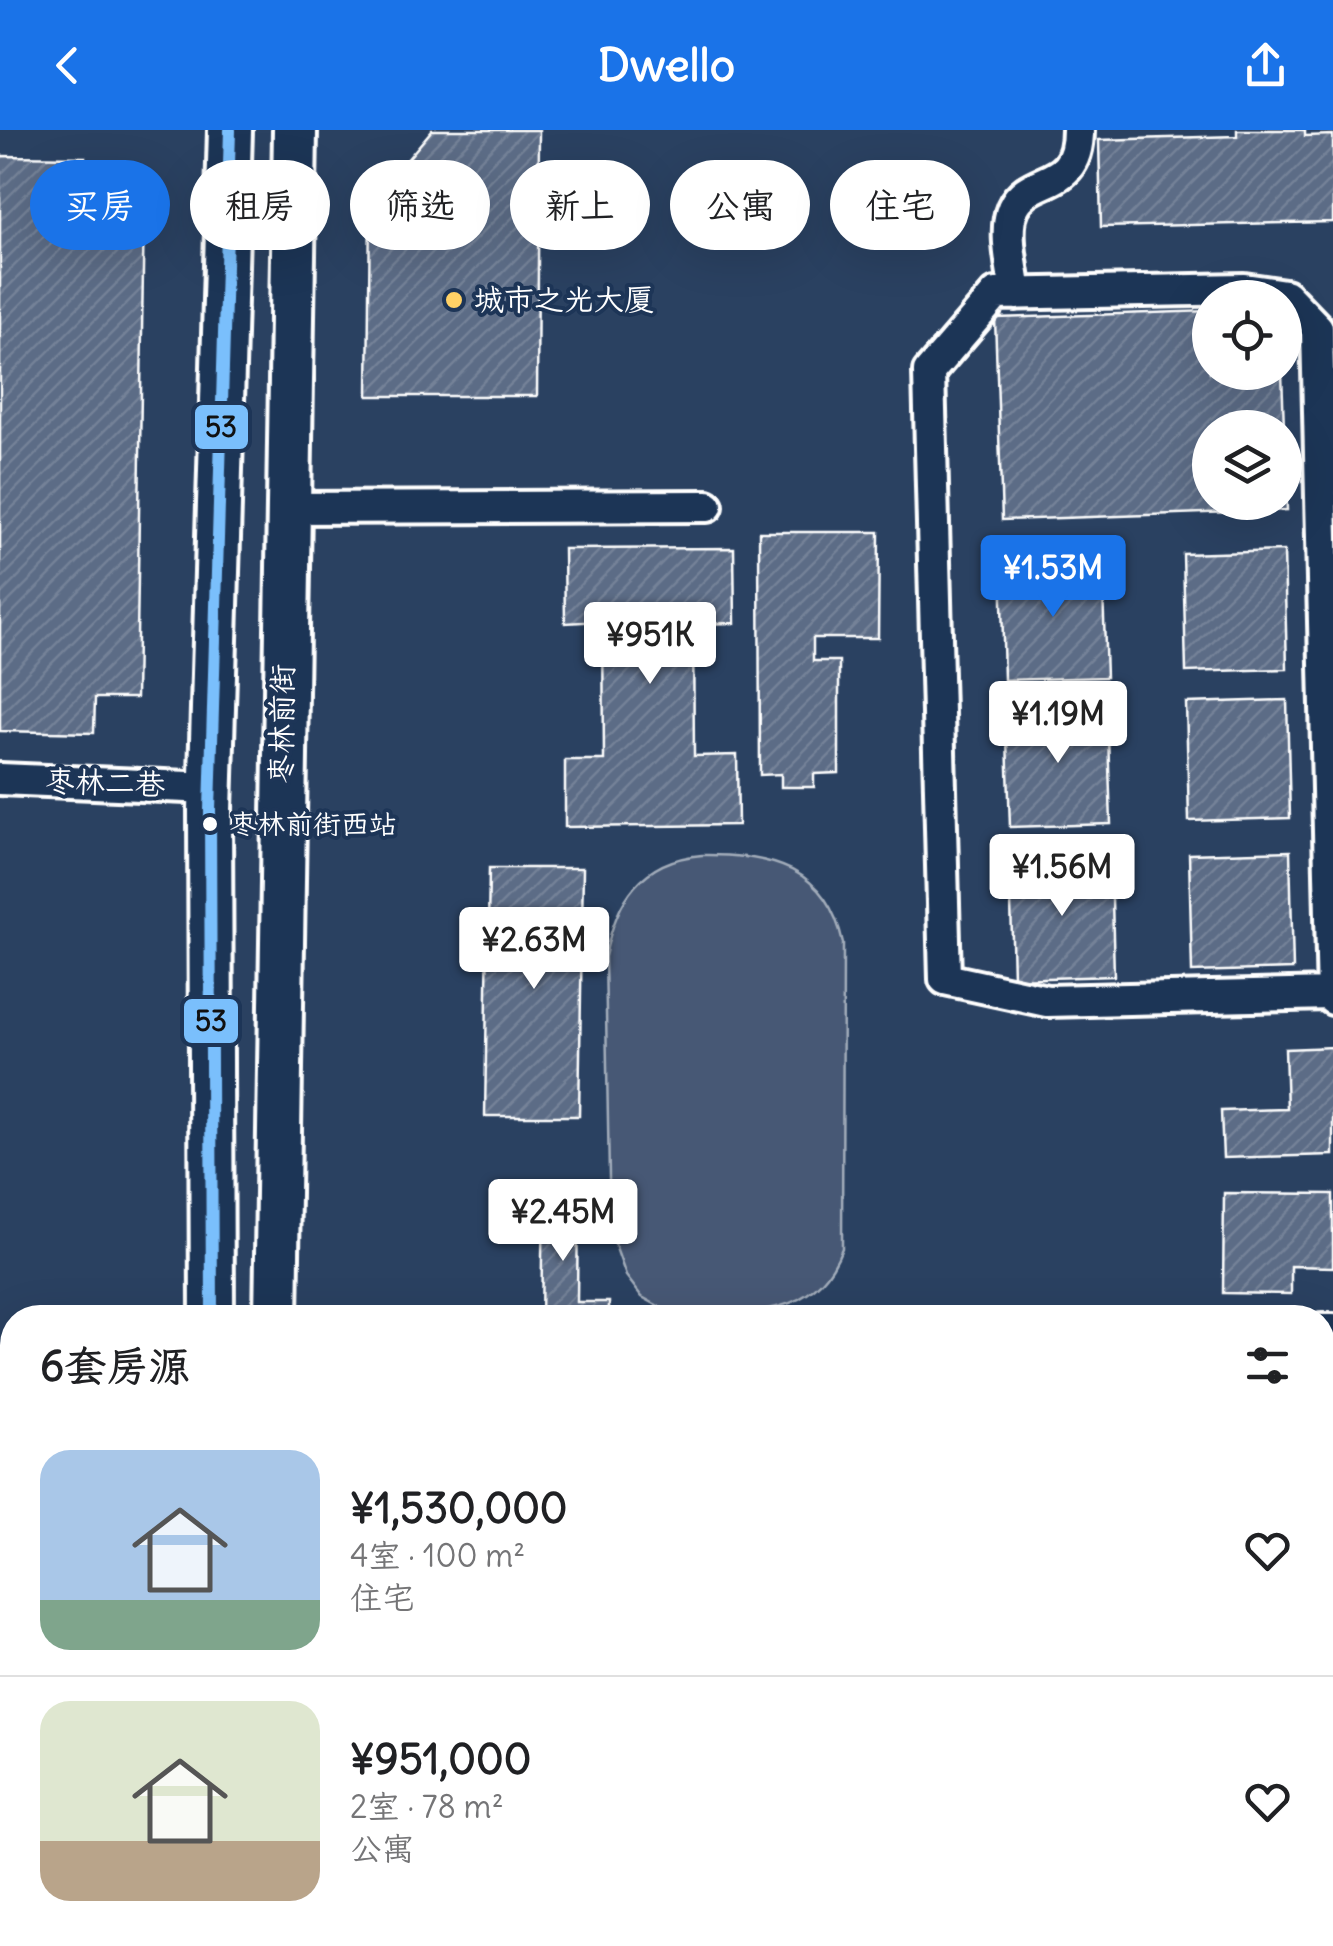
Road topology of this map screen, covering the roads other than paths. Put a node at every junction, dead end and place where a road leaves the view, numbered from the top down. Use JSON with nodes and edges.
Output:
{"nodes":[{"id":1,"x":230,"y":130,"type":"edge"},
{"id":2,"x":295,"y":130,"type":"edge"},
{"id":3,"x":1078,"y":130,"type":"edge"},
{"id":4,"x":1016,"y":294,"type":"junction"},
{"id":5,"x":707,"y":506,"type":"dead end"},
{"id":6,"x":286,"y":508,"type":"junction"},
{"id":7,"x":0,"y":779,"type":"edge"},
{"id":8,"x":211,"y":788,"type":"junction"},
{"id":9,"x":1332,"y":997,"type":"edge"},
{"id":10,"x":212,"y":1305,"type":"edge"},
{"id":11,"x":276,"y":1305,"type":"edge"}],
"edges":[{"from":1,"to":8,"type":"main road"},
{"from":2,"to":6,"type":"main road","name":"枣林前街"},
{"from":3,"to":4,"type":"street"},
{"from":4,"to":9,"type":"street"},
{"from":4,"to":9,"type":"street"},
{"from":5,"to":6,"type":"street"},
{"from":6,"to":11,"type":"main road","name":"枣林前街"},
{"from":7,"to":8,"type":"street","name":"枣林二巷"},
{"from":8,"to":10,"type":"main road"}]}
